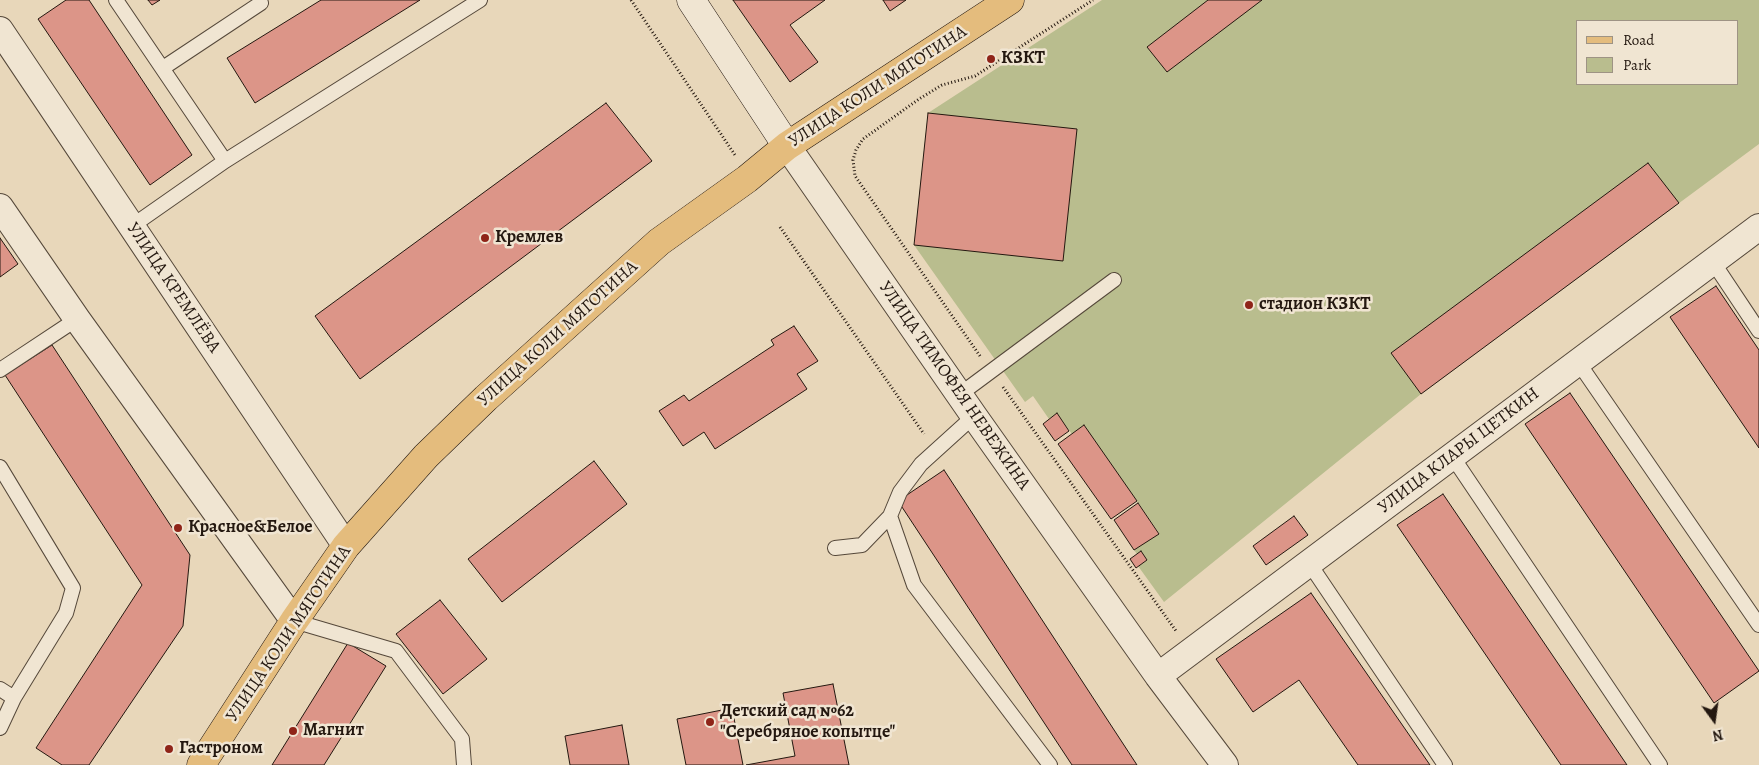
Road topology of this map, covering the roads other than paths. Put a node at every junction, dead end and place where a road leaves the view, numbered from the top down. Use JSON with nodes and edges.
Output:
{"nodes":[{"id":1,"x":116,"y":0,"type":"edge"},
{"id":2,"x":480,"y":0,"type":"edge"},
{"id":3,"x":691,"y":0,"type":"edge"},
{"id":4,"x":1010,"y":0,"type":"edge"},
{"id":5,"x":261,"y":3,"type":"dead end"},
{"id":6,"x":0,"y":30,"type":"edge"},
{"id":7,"x":163,"y":68,"type":"junction"},
{"id":8,"x":787,"y":146,"type":"junction"},
{"id":9,"x":225,"y":161,"type":"junction"},
{"id":10,"x":0,"y":207,"type":"edge"},
{"id":11,"x":132,"y":226,"type":"junction"},
{"id":12,"x":1759,"y":227,"type":"edge"},
{"id":13,"x":1712,"y":262,"type":"junction"},
{"id":14,"x":1114,"y":280,"type":"dead end"},
{"id":15,"x":77,"y":319,"type":"junction"},
{"id":16,"x":1759,"y":331,"type":"edge"},
{"id":17,"x":1578,"y":362,"type":"junction"},
{"id":18,"x":0,"y":370,"type":"edge"},
{"id":19,"x":959,"y":395,"type":"junction"},
{"id":20,"x":974,"y":416,"type":"junction"},
{"id":21,"x":1452,"y":456,"type":"junction"},
{"id":22,"x":0,"y":467,"type":"edge"},
{"id":23,"x":890,"y":516,"type":"junction"},
{"id":24,"x":346,"y":546,"type":"junction"},
{"id":25,"x":835,"y":548,"type":"dead end"},
{"id":26,"x":1309,"y":563,"type":"junction"},
{"id":27,"x":294,"y":622,"type":"junction"},
{"id":28,"x":1759,"y":626,"type":"edge"},
{"id":29,"x":1158,"y":676,"type":"junction"},
{"id":30,"x":0,"y":689,"type":"edge"},
{"id":31,"x":14,"y":698,"type":"junction"},
{"id":32,"x":0,"y":728,"type":"edge"},
{"id":33,"x":201,"y":765,"type":"edge"},
{"id":34,"x":464,"y":765,"type":"edge"},
{"id":35,"x":1050,"y":765,"type":"edge"},
{"id":36,"x":1225,"y":765,"type":"edge"},
{"id":37,"x":1445,"y":765,"type":"edge"},
{"id":38,"x":1660,"y":765,"type":"edge"}],
"edges":[{"from":1,"to":7,"type":"lane"},
{"from":2,"to":9,"type":"lane"},
{"from":3,"to":8,"type":"street","name":"УЛИЦА ТИМОФЕЯ НЕВЕЖИНА"},
{"from":4,"to":8,"type":"main road","name":"УЛИЦА КОЛИ МЯГОТИНА"},
{"from":5,"to":7,"type":"lane"},
{"from":6,"to":11,"type":"street","name":"УЛИЦА КРЕМЛЁВА"},
{"from":7,"to":9,"type":"lane"},
{"from":8,"to":19,"type":"street","name":"УЛИЦА ТИМОФЕЯ НЕВЕЖИНА"},
{"from":8,"to":24,"type":"main road","name":"УЛИЦА КОЛИ МЯГОТИНА"},
{"from":9,"to":11,"type":"lane"},
{"from":10,"to":15,"type":"street"},
{"from":11,"to":24,"type":"street","name":"УЛИЦА КРЕМЛЁВА"},
{"from":12,"to":13,"type":"street","name":"УЛИЦА КЛАРЫ ЦЕТКИН"},
{"from":13,"to":16,"type":"lane"},
{"from":13,"to":17,"type":"street","name":"УЛИЦА КЛАРЫ ЦЕТКИН"},
{"from":14,"to":19,"type":"lane"},
{"from":15,"to":18,"type":"lane"},
{"from":15,"to":27,"type":"street"},
{"from":17,"to":21,"type":"street","name":"УЛИЦА КЛАРЫ ЦЕТКИН"},
{"from":17,"to":28,"type":"lane"},
{"from":19,"to":20,"type":"street","name":"УЛИЦА ТИМОФЕЯ НЕВЕЖИНА"},
{"from":20,"to":23,"type":"lane"},
{"from":20,"to":29,"type":"street","name":"УЛИЦА ТИМОФЕЯ НЕВЕЖИНА"},
{"from":21,"to":26,"type":"street","name":"УЛИЦА КЛАРЫ ЦЕТКИН"},
{"from":21,"to":38,"type":"lane"},
{"from":22,"to":31,"type":"lane"},
{"from":23,"to":25,"type":"lane"},
{"from":23,"to":35,"type":"lane"},
{"from":24,"to":27,"type":"main road","name":"УЛИЦА КОЛИ МЯГОТИНА"},
{"from":26,"to":29,"type":"street","name":"УЛИЦА КЛАРЫ ЦЕТКИН"},
{"from":26,"to":37,"type":"lane"},
{"from":27,"to":33,"type":"main road","name":"УЛИЦА КОЛИ МЯГОТИНА"},
{"from":27,"to":34,"type":"lane"},
{"from":29,"to":36,"type":"street","name":"УЛИЦА ТИМОФЕЯ НЕВЕЖИНА"},
{"from":30,"to":31,"type":"lane"},
{"from":31,"to":32,"type":"lane"}]}
